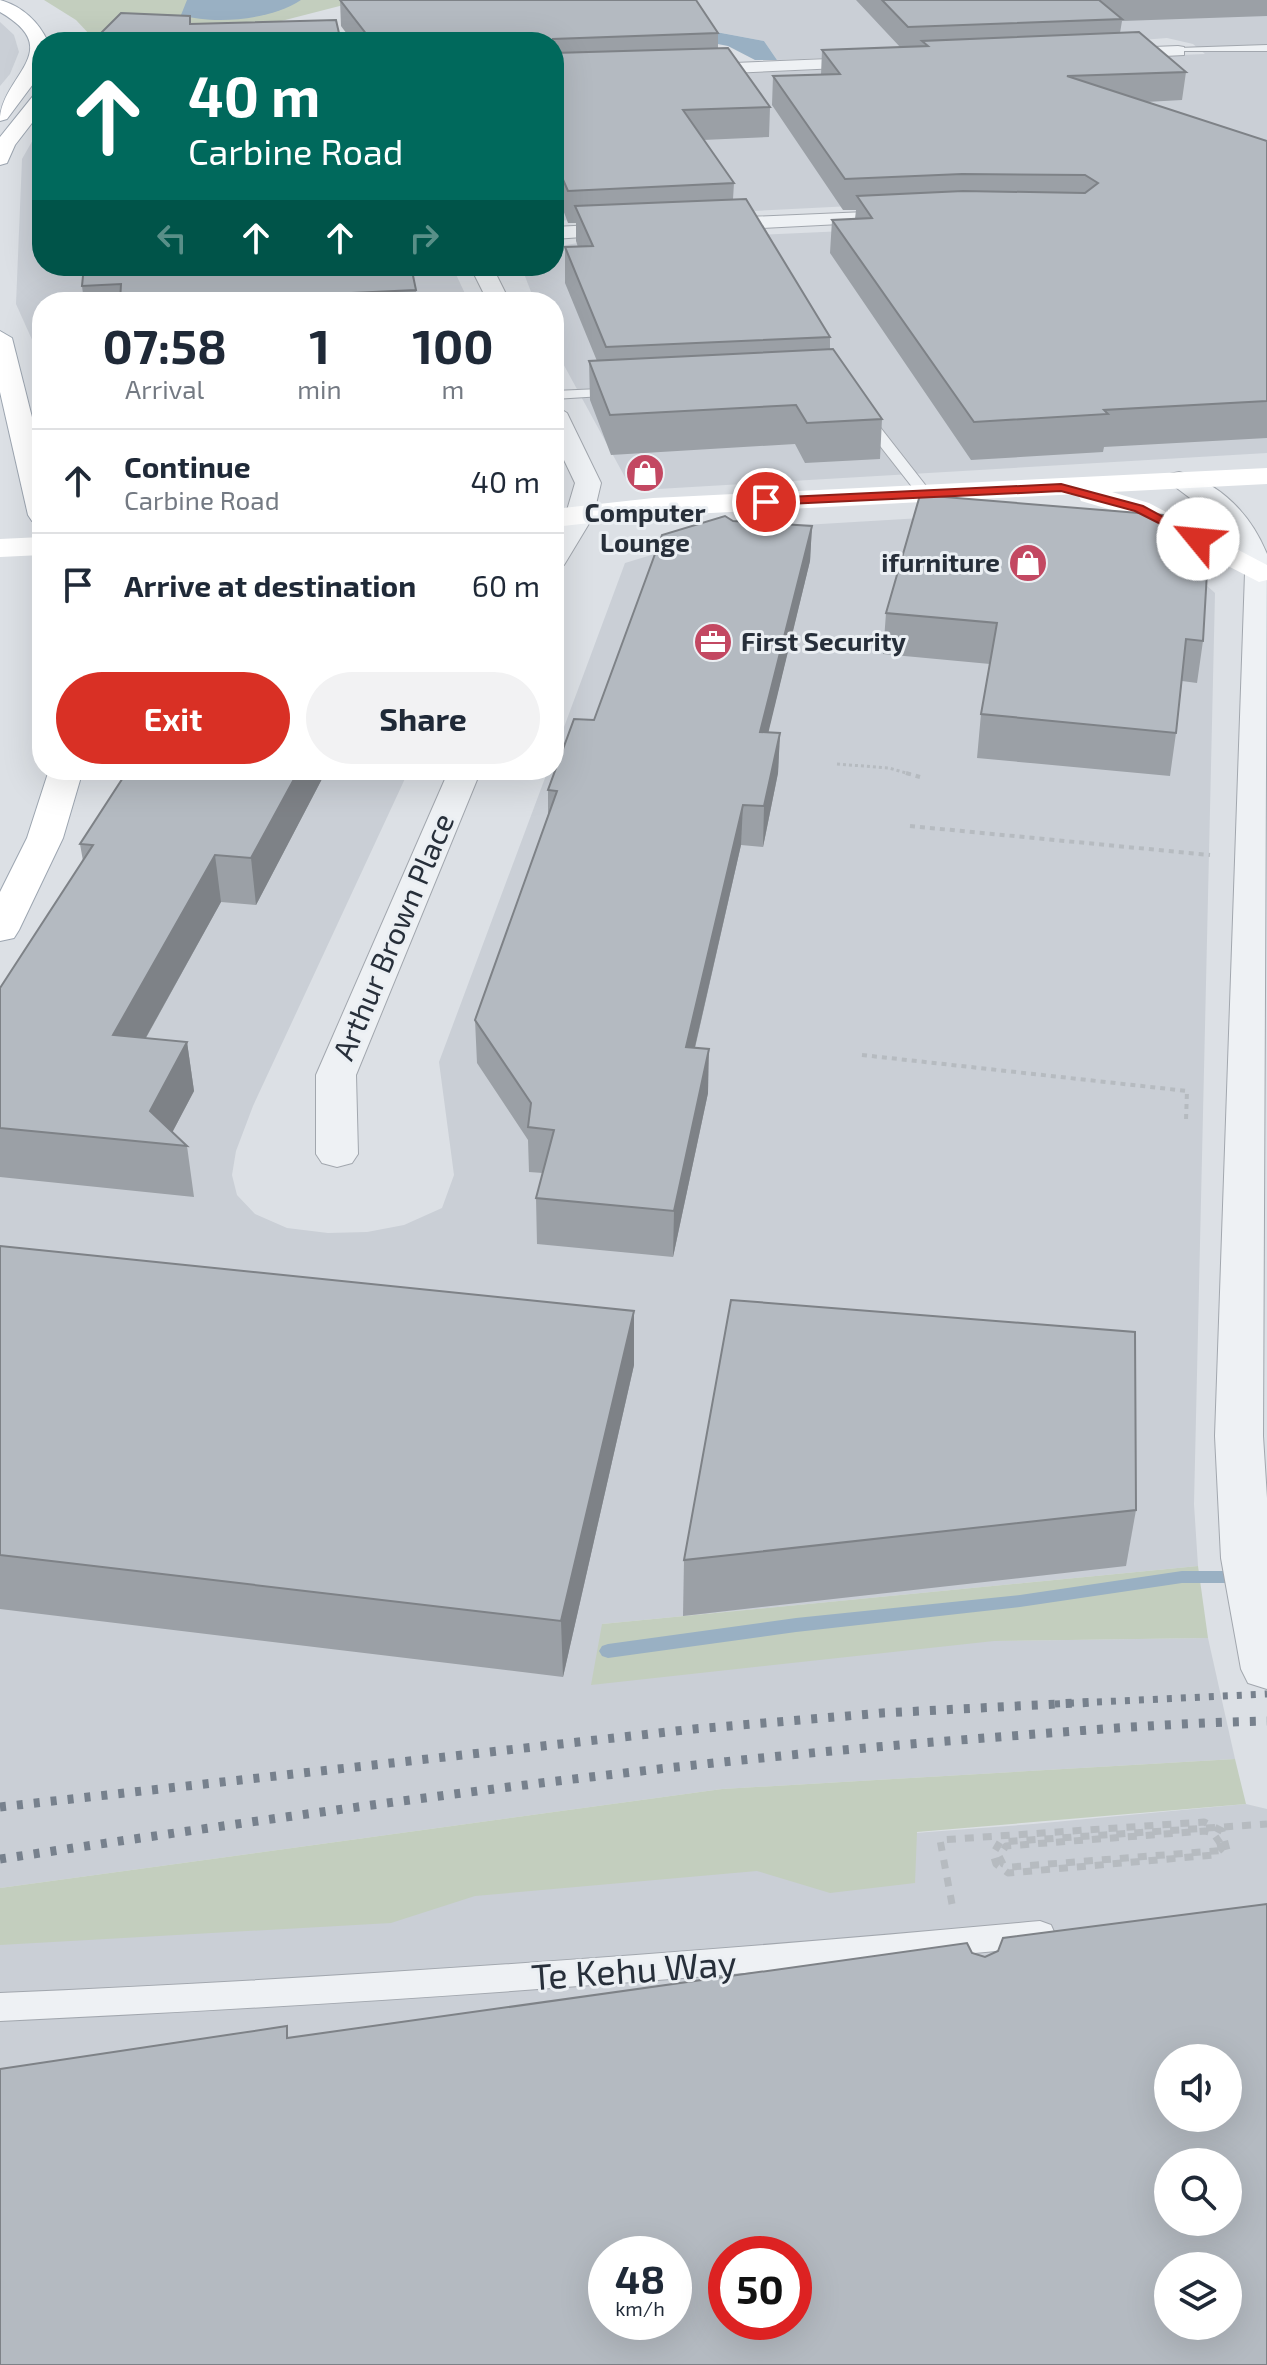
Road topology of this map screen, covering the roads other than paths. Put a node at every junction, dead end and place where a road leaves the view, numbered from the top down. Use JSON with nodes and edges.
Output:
{"nodes":[{"id":1,"x":20,"y":0,"type":"edge"},
{"id":2,"x":0,"y":5,"type":"edge"},
{"id":3,"x":45,"y":14,"type":"dead end"},
{"id":4,"x":33,"y":32,"type":"edge"},
{"id":5,"x":1267,"y":48,"type":"edge"},
{"id":6,"x":1178,"y":51,"type":"joint"},
{"id":7,"x":1084,"y":54,"type":"edge"},
{"id":8,"x":891,"y":62,"type":"edge"},
{"id":9,"x":673,"y":70,"type":"edge"},
{"id":10,"x":32,"y":76,"type":"edge"},
{"id":11,"x":32,"y":111,"type":"edge"},
{"id":12,"x":0,"y":115,"type":"edge"},
{"id":13,"x":0,"y":159,"type":"edge"},
{"id":14,"x":929,"y":215,"type":"edge"},
{"id":15,"x":564,"y":232,"type":"edge"},
{"id":16,"x":0,"y":338,"type":"edge"},
{"id":17,"x":632,"y":391,"type":"edge"},
{"id":18,"x":564,"y":394,"type":"edge"},
{"id":19,"x":853,"y":403,"type":"edge"},
{"id":20,"x":564,"y":434,"type":"edge"},
{"id":21,"x":32,"y":473,"type":"edge"},
{"id":22,"x":1267,"y":476,"type":"edge"},
{"id":23,"x":1179,"y":480,"type":"junction"},
{"id":24,"x":1061,"y":487,"type":"junction"},
{"id":25,"x":925,"y":494,"type":"junction"},
{"id":26,"x":567,"y":517,"type":"edge"},
{"id":27,"x":32,"y":546,"type":"edge"},
{"id":28,"x":0,"y":548,"type":"edge"},
{"id":29,"x":1259,"y":573,"type":"junction"},
{"id":30,"x":1262,"y":696,"type":"edge"},
{"id":31,"x":63,"y":780,"type":"edge"},
{"id":32,"x":461,"y":780,"type":"edge"},
{"id":33,"x":0,"y":930,"type":"edge"},
{"id":34,"x":337,"y":1154,"type":"dead end"},
{"id":35,"x":1267,"y":1669,"type":"edge"},
{"id":36,"x":1067,"y":1932,"type":"edge"},
{"id":37,"x":0,"y":2007,"type":"edge"}],
"edges":[{"from":1,"to":3,"type":"main road"},
{"from":2,"to":4,"type":"main road"},
{"from":5,"to":6,"type":"lane"},
{"from":6,"to":7,"type":"street"},
{"from":8,"to":9,"type":"street"},
{"from":10,"to":12,"type":"main road"},
{"from":11,"to":13,"type":"main road"},
{"from":14,"to":15,"type":"street"},
{"from":16,"to":21,"type":"main road"},
{"from":17,"to":18,"type":"lane"},
{"from":19,"to":25,"type":"lane"},
{"from":20,"to":26,"type":"street"},
{"from":22,"to":23,"type":"main road"},
{"from":23,"to":24,"type":"main road"},
{"from":23,"to":29,"type":"street"},
{"from":24,"to":25,"type":"main road"},
{"from":24,"to":29,"type":"main road"},
{"from":25,"to":26,"type":"main road"},
{"from":27,"to":28,"type":"main road"},
{"from":29,"to":30,"type":"street"},
{"from":30,"to":35,"type":"street"},
{"from":31,"to":33,"type":"main road"},
{"from":32,"to":34,"type":"street","name":"Arthur Brown Place"},
{"from":36,"to":37,"type":"lane","name":"Te Kehu Way"}]}
